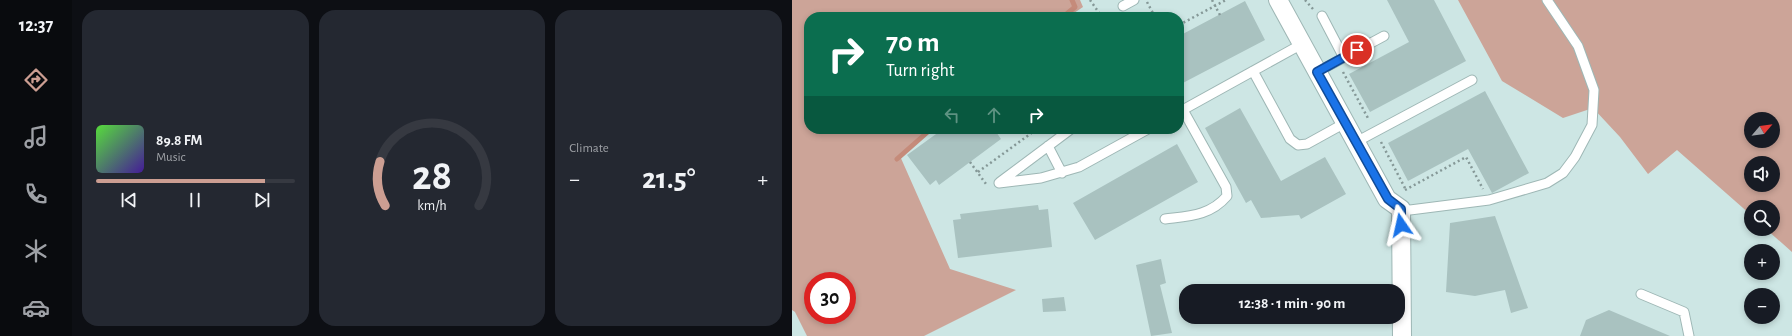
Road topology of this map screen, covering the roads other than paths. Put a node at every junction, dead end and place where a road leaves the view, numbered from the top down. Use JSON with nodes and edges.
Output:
{"nodes":[{"id":1,"x":1134,"y":0,"type":"edge"},
{"id":2,"x":1278,"y":0,"type":"edge"},
{"id":3,"x":1547,"y":0,"type":"edge"},
{"id":4,"x":1123,"y":6,"type":"dead end"},
{"id":5,"x":1322,"y":16,"type":"dead end"},
{"id":6,"x":1384,"y":36,"type":"dead end"},
{"id":7,"x":1302,"y":44,"type":"junction"},
{"id":8,"x":1344,"y":58,"type":"junction"},
{"id":9,"x":1253,"y":71,"type":"junction"},
{"id":10,"x":1317,"y":72,"type":"junction"},
{"id":11,"x":1472,"y":80,"type":"dead end"},
{"id":12,"x":1184,"y":109,"type":"edge"},
{"id":13,"x":1184,"y":116,"type":"edge"},
{"id":14,"x":1346,"y":123,"type":"junction"},
{"id":15,"x":1064,"y":134,"type":"edge"},
{"id":16,"x":1139,"y":134,"type":"edge"},
{"id":17,"x":1356,"y":142,"type":"junction"},
{"id":18,"x":1048,"y":146,"type":"junction"},
{"id":19,"x":1062,"y":173,"type":"junction"},
{"id":20,"x":1394,"y":204,"type":"junction"},
{"id":21,"x":1165,"y":219,"type":"dead end"},
{"id":22,"x":1641,"y":294,"type":"dead end"},
{"id":23,"x":1402,"y":336,"type":"edge"},
{"id":24,"x":1689,"y":336,"type":"edge"}],
"edges":[{"from":1,"to":4,"type":"lane"},
{"from":2,"to":7,"type":"street"},
{"from":3,"to":20,"type":"lane"},
{"from":5,"to":8,"type":"lane"},
{"from":6,"to":8,"type":"lane"},
{"from":7,"to":9,"type":"lane"},
{"from":7,"to":10,"type":"street"},
{"from":8,"to":10,"type":"lane"},
{"from":9,"to":12,"type":"lane"},
{"from":9,"to":14,"type":"lane"},
{"from":10,"to":14,"type":"street"},
{"from":11,"to":17,"type":"lane"},
{"from":13,"to":21,"type":"lane"},
{"from":14,"to":17,"type":"street"},
{"from":15,"to":18,"type":"lane"},
{"from":16,"to":19,"type":"lane"},
{"from":17,"to":20,"type":"street"},
{"from":18,"to":19,"type":"lane"},
{"from":18,"to":19,"type":"lane"},
{"from":20,"to":23,"type":"street"},
{"from":22,"to":24,"type":"lane"}]}
